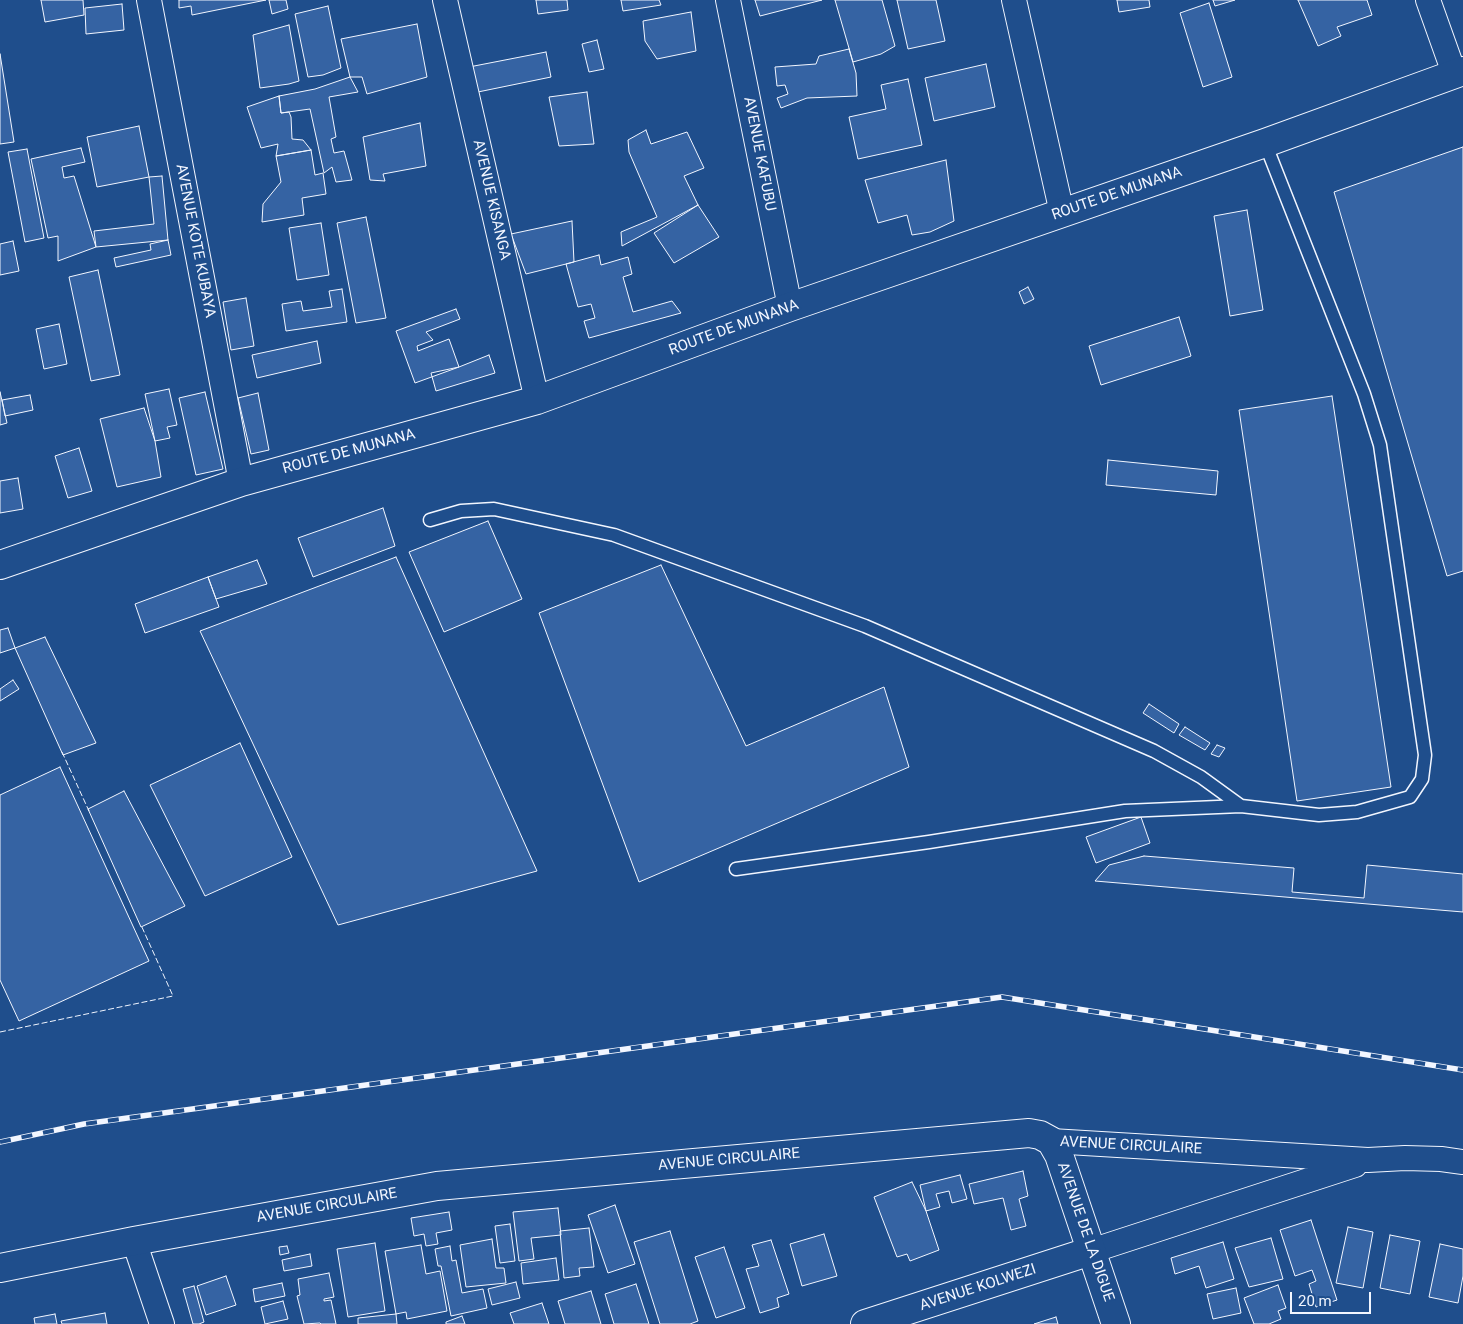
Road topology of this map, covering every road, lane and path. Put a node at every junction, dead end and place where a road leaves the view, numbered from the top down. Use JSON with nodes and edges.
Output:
{"nodes":[{"id":1,"x":149,"y":0,"type":"edge"},
{"id":2,"x":445,"y":0,"type":"edge"},
{"id":3,"x":728,"y":0,"type":"edge"},
{"id":4,"x":1014,"y":0,"type":"edge"},
{"id":5,"x":1428,"y":0,"type":"edge"},
{"id":6,"x":1458,"y":72,"type":"edge"},
{"id":7,"x":1265,"y":143,"type":"junction"},
{"id":8,"x":1062,"y":213,"type":"junction"},
{"id":9,"x":790,"y":307,"type":"junction"},
{"id":10,"x":537,"y":400,"type":"junction"},
{"id":11,"x":241,"y":482,"type":"junction"},
{"id":12,"x":430,"y":520,"type":"dead end"},
{"id":13,"x":0,"y":565,"type":"edge"},
{"id":14,"x":1241,"y":806,"type":"junction"},
{"id":15,"x":736,"y":869,"type":"dead end"},
{"id":16,"x":1051,"y":1141,"type":"junction"},
{"id":17,"x":1368,"y":1160,"type":"junction"},
{"id":18,"x":1463,"y":1162,"type":"edge"},
{"id":19,"x":134,"y":1241,"type":"junction"},
{"id":20,"x":1091,"y":1251,"type":"junction"},
{"id":21,"x":0,"y":1268,"type":"edge"},
{"id":22,"x":162,"y":1324,"type":"edge"},
{"id":23,"x":865,"y":1324,"type":"edge"},
{"id":24,"x":1116,"y":1324,"type":"edge"}],
"edges":[{"from":1,"to":11,"type":"street","name":"AVENUE KOTE KUBAYA"},
{"from":2,"to":10,"type":"street","name":"AVENUE KISANGA"},
{"from":3,"to":9,"type":"street","name":"AVENUE KAFUBU"},
{"from":4,"to":8,"type":"street"},
{"from":5,"to":6,"type":"street"},
{"from":6,"to":7,"type":"main road","name":"ROUTE DE MUNANA"},
{"from":7,"to":8,"type":"main road","name":"ROUTE DE MUNANA"},
{"from":7,"to":14,"type":"lane"},
{"from":8,"to":9,"type":"main road","name":"ROUTE DE MUNANA"},
{"from":9,"to":10,"type":"main road","name":"ROUTE DE MUNANA"},
{"from":10,"to":11,"type":"main road","name":"ROUTE DE MUNANA"},
{"from":11,"to":13,"type":"main road","name":"ROUTE DE MUNANA"},
{"from":12,"to":14,"type":"lane"},
{"from":14,"to":15,"type":"lane"},
{"from":16,"to":17,"type":"street","name":"AVENUE CIRCULAIRE"},
{"from":16,"to":19,"type":"main road","name":"AVENUE CIRCULAIRE"},
{"from":16,"to":20,"type":"main road","name":"AVENUE DE LA DIGUE"},
{"from":17,"to":18,"type":"street","name":"AVENUE CIRCULAIRE"},
{"from":17,"to":20,"type":"street"},
{"from":19,"to":21,"type":"main road","name":"AVENUE CIRCULAIRE"},
{"from":19,"to":22,"type":"street"},
{"from":20,"to":23,"type":"main road","name":"AVENUE KOLWEZI"},
{"from":20,"to":24,"type":"main road","name":"AVENUE DE LA DIGUE"}]}
